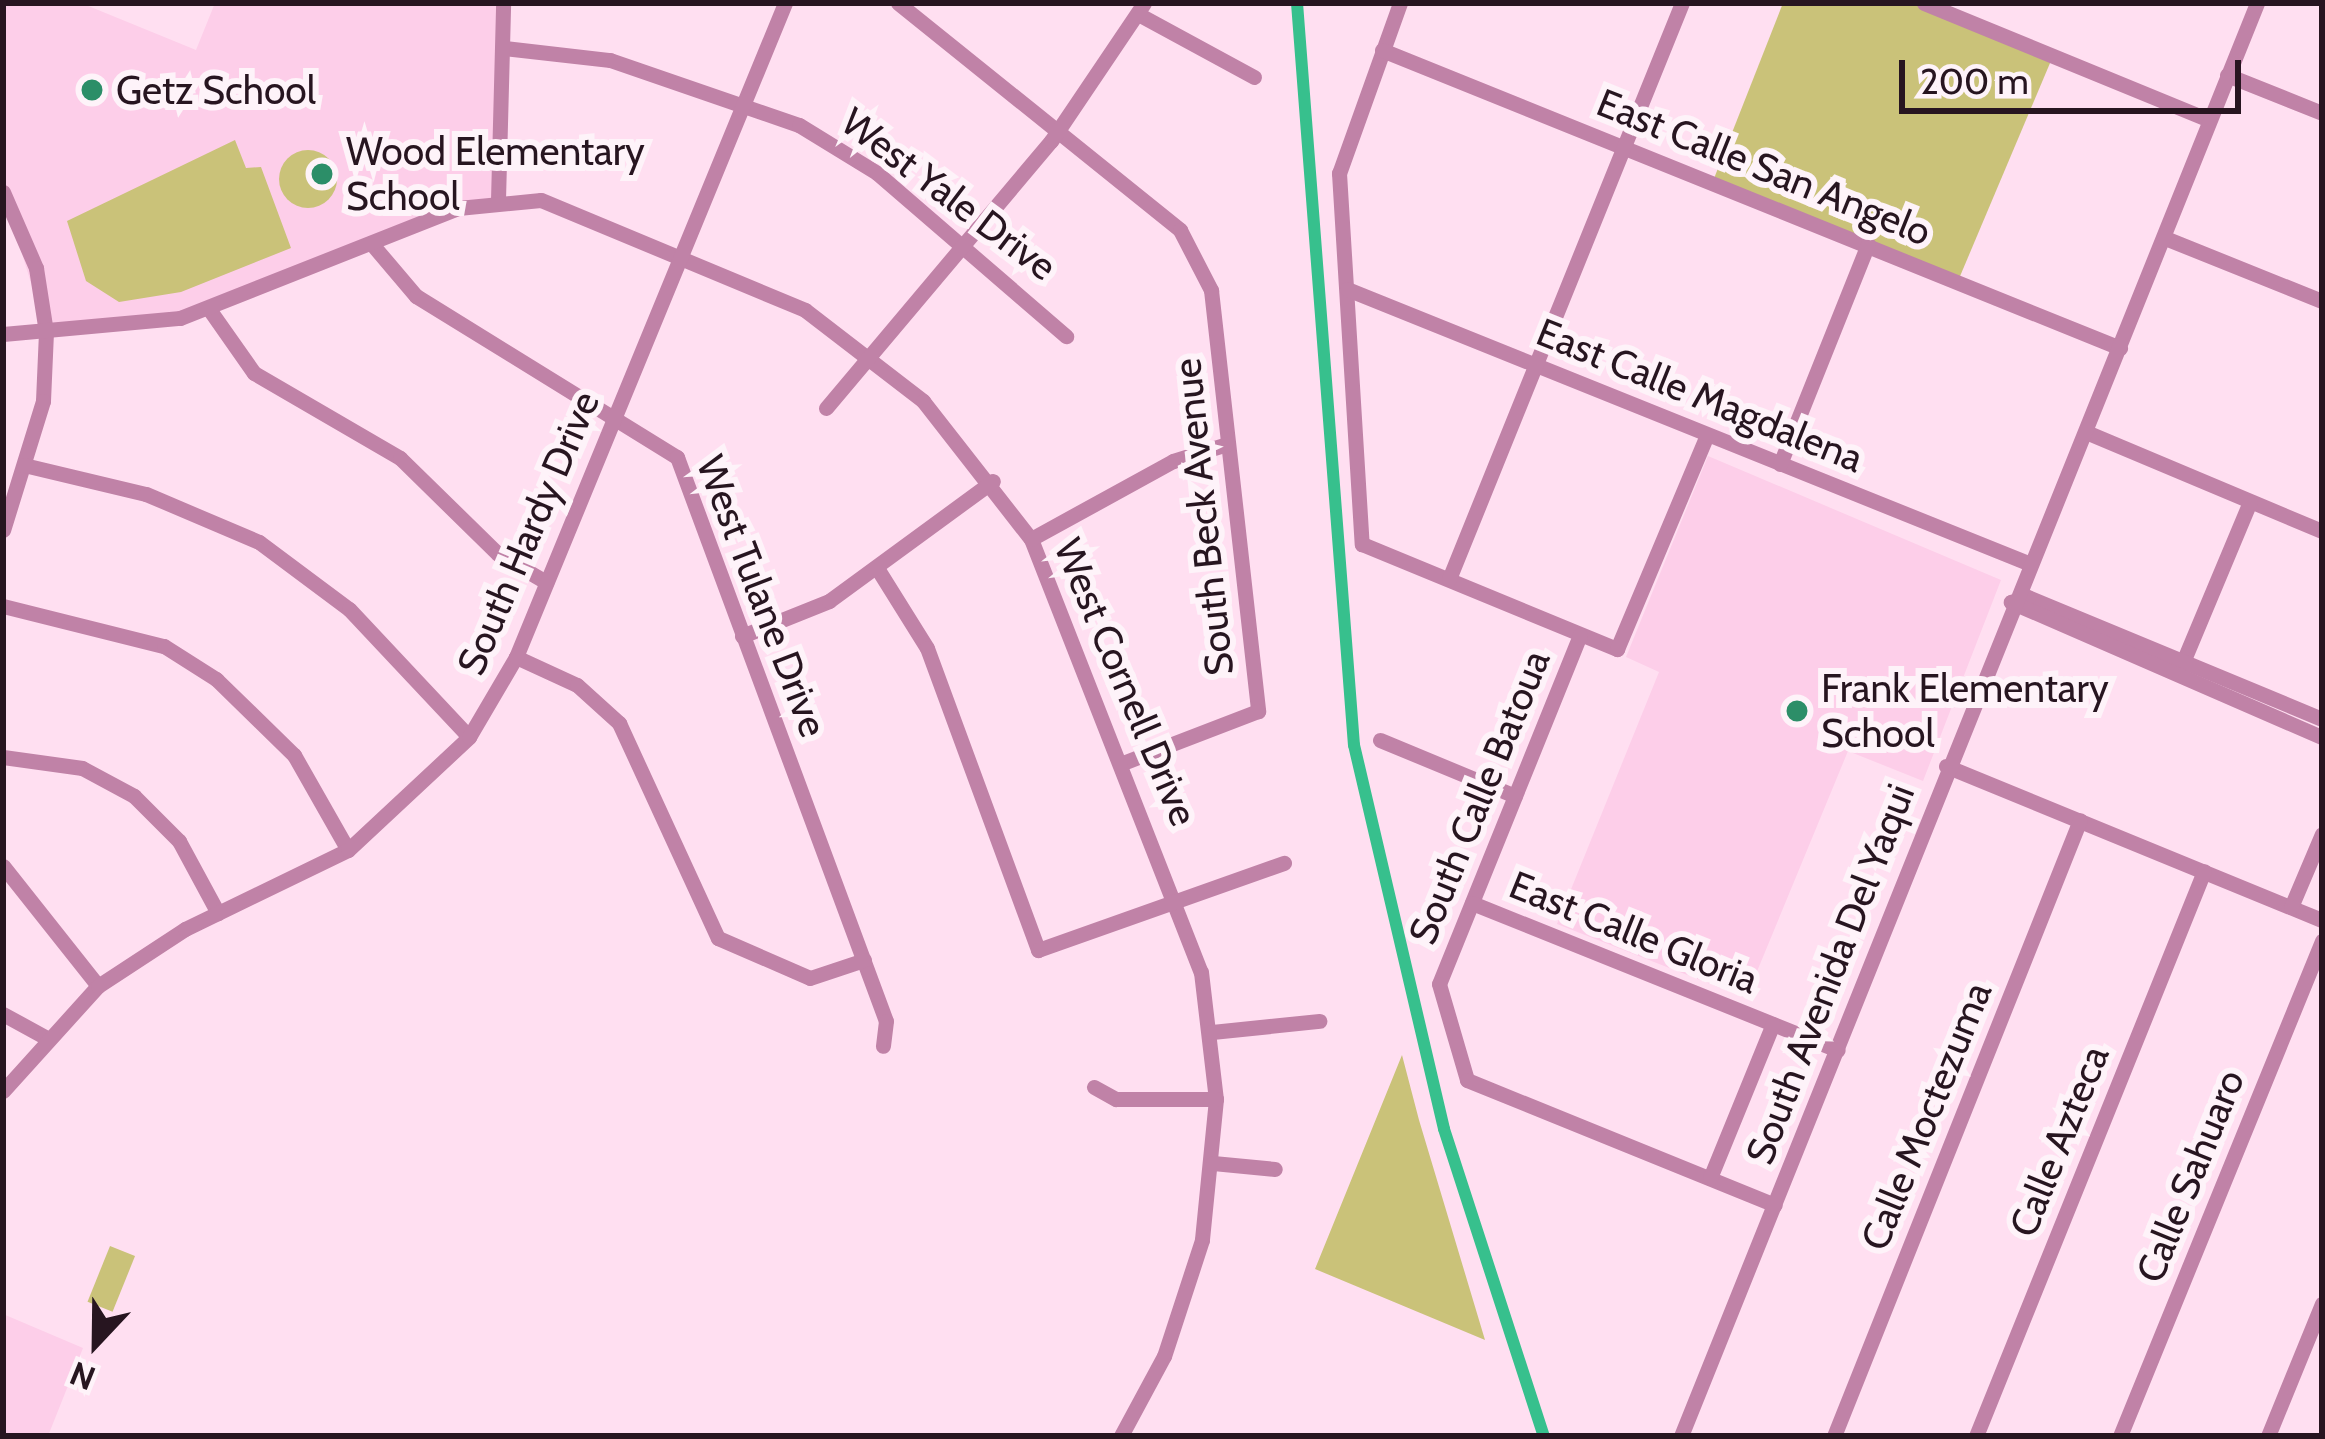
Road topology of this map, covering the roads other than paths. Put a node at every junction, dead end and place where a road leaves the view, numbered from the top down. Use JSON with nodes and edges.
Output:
{"nodes":[{"id":1,"x":503,"y":3,"type":"edge"},
{"id":2,"x":784,"y":3,"type":"edge"},
{"id":3,"x":898,"y":3,"type":"edge"},
{"id":4,"x":1400,"y":3,"type":"edge"},
{"id":5,"x":1682,"y":3,"type":"edge"},
{"id":6,"x":1924,"y":3,"type":"edge"},
{"id":7,"x":2257,"y":3,"type":"edge"},
{"id":8,"x":1141,"y":9,"type":"edge"},
{"id":9,"x":1964,"y":10,"type":"edge"},
{"id":10,"x":504,"y":48,"type":"junction"},
{"id":11,"x":1382,"y":50,"type":"junction"},
{"id":12,"x":2227,"y":75,"type":"junction"},
{"id":13,"x":1254,"y":77,"type":"dead end"},
{"id":14,"x":744,"y":103,"type":"junction"},
{"id":15,"x":2322,"y":112,"type":"edge"},
{"id":16,"x":2209,"y":120,"type":"junction"},
{"id":17,"x":1059,"y":131,"type":"junction"},
{"id":18,"x":1626,"y":147,"type":"junction"},
{"id":19,"x":3,"y":192,"type":"edge"},
{"id":20,"x":498,"y":200,"type":"junction"},
{"id":21,"x":2165,"y":238,"type":"junction"},
{"id":22,"x":371,"y":243,"type":"junction"},
{"id":23,"x":1868,"y":244,"type":"junction"},
{"id":24,"x":968,"y":246,"type":"junction"},
{"id":25,"x":678,"y":252,"type":"junction"},
{"id":26,"x":1347,"y":289,"type":"junction"},
{"id":27,"x":2322,"y":301,"type":"edge"},
{"id":28,"x":209,"y":309,"type":"junction"},
{"id":29,"x":46,"y":332,"type":"junction"},
{"id":30,"x":3,"y":334,"type":"edge"},
{"id":31,"x":1066,"y":336,"type":"dead end"},
{"id":32,"x":2120,"y":348,"type":"junction"},
{"id":33,"x":878,"y":358,"type":"junction"},
{"id":34,"x":1536,"y":364,"type":"junction"},
{"id":35,"x":826,"y":408,"type":"dead end"},
{"id":36,"x":614,"y":416,"type":"junction"},
{"id":37,"x":2086,"y":432,"type":"junction"},
{"id":38,"x":1707,"y":435,"type":"junction"},
{"id":39,"x":1227,"y":444,"type":"junction"},
{"id":40,"x":1780,"y":464,"type":"junction"},
{"id":41,"x":24,"y":465,"type":"junction"},
{"id":42,"x":993,"y":481,"type":"junction"},
{"id":43,"x":2250,"y":502,"type":"junction"},
{"id":44,"x":3,"y":530,"type":"edge"},
{"id":45,"x":2322,"y":531,"type":"edge"},
{"id":46,"x":1030,"y":539,"type":"junction"},
{"id":47,"x":2028,"y":563,"type":"junction"},
{"id":48,"x":877,"y":568,"type":"junction"},
{"id":49,"x":1449,"y":579,"type":"junction"},
{"id":50,"x":546,"y":582,"type":"junction"},
{"id":51,"x":2011,"y":602,"type":"junction"},
{"id":52,"x":3,"y":606,"type":"edge"},
{"id":53,"x":1580,"y":634,"type":"junction"},
{"id":54,"x":742,"y":636,"type":"junction"},
{"id":55,"x":516,"y":657,"type":"junction"},
{"id":56,"x":2184,"y":660,"type":"junction"},
{"id":57,"x":2177,"y":678,"type":"junction"},
{"id":58,"x":2322,"y":719,"type":"edge"},
{"id":59,"x":469,"y":737,"type":"junction"},
{"id":60,"x":2322,"y":737,"type":"edge"},
{"id":61,"x":1380,"y":740,"type":"dead end"},
{"id":62,"x":3,"y":758,"type":"edge"},
{"id":63,"x":1125,"y":762,"type":"junction"},
{"id":64,"x":1946,"y":766,"type":"junction"},
{"id":65,"x":1515,"y":796,"type":"junction"},
{"id":66,"x":2080,"y":820,"type":"junction"},
{"id":67,"x":2322,"y":834,"type":"edge"},
{"id":68,"x":348,"y":850,"type":"junction"},
{"id":69,"x":1284,"y":863,"type":"dead end"},
{"id":70,"x":3,"y":866,"type":"edge"},
{"id":71,"x":2204,"y":871,"type":"junction"},
{"id":72,"x":1181,"y":900,"type":"junction"},
{"id":73,"x":1472,"y":903,"type":"junction"},
{"id":74,"x":2291,"y":908,"type":"junction"},
{"id":75,"x":218,"y":913,"type":"junction"},
{"id":76,"x":2322,"y":920,"type":"edge"},
{"id":77,"x":2322,"y":941,"type":"edge"},
{"id":78,"x":864,"y":960,"type":"junction"},
{"id":79,"x":98,"y":986,"type":"junction"},
{"id":80,"x":3,"y":1014,"type":"edge"},
{"id":81,"x":1319,"y":1021,"type":"dead end"},
{"id":82,"x":1773,"y":1024,"type":"junction"},
{"id":83,"x":1212,"y":1032,"type":"junction"},
{"id":84,"x":45,"y":1037,"type":"junction"},
{"id":85,"x":883,"y":1046,"type":"dead end"},
{"id":86,"x":1838,"y":1049,"type":"junction"},
{"id":87,"x":1094,"y":1087,"type":"dead end"},
{"id":88,"x":3,"y":1091,"type":"edge"},
{"id":89,"x":1216,"y":1099,"type":"junction"},
{"id":90,"x":1213,"y":1163,"type":"junction"},
{"id":91,"x":1275,"y":1169,"type":"dead end"},
{"id":92,"x":1710,"y":1178,"type":"junction"},
{"id":93,"x":1775,"y":1205,"type":"junction"},
{"id":94,"x":2322,"y":1304,"type":"edge"},
{"id":95,"x":1121,"y":1436,"type":"edge"},
{"id":96,"x":1682,"y":1436,"type":"edge"},
{"id":97,"x":1834,"y":1436,"type":"edge"},
{"id":98,"x":1976,"y":1436,"type":"edge"},
{"id":99,"x":2120,"y":1436,"type":"edge"},
{"id":100,"x":2268,"y":1436,"type":"edge"}],
"edges":[{"from":1,"to":10,"type":"street"},
{"from":2,"to":14,"type":"street","name":"South Hardy Drive"},
{"from":3,"to":17,"type":"street"},
{"from":4,"to":11,"type":"street"},
{"from":5,"to":18,"type":"street"},
{"from":6,"to":9,"type":"street"},
{"from":7,"to":12,"type":"street","name":"South Avenida Del Yaqui"},
{"from":8,"to":13,"type":"street"},
{"from":8,"to":17,"type":"street"},
{"from":9,"to":16,"type":"street"},
{"from":10,"to":14,"type":"street","name":"West Yale Drive"},
{"from":10,"to":20,"type":"street"},
{"from":11,"to":18,"type":"street","name":"East Calle San Angelo"},
{"from":11,"to":26,"type":"street"},
{"from":12,"to":15,"type":"street"},
{"from":12,"to":16,"type":"street","name":"South Avenida Del Yaqui"},
{"from":14,"to":24,"type":"street","name":"West Yale Drive"},
{"from":14,"to":25,"type":"street","name":"South Hardy Drive"},
{"from":16,"to":21,"type":"street","name":"South Avenida Del Yaqui"},
{"from":17,"to":24,"type":"street"},
{"from":17,"to":39,"type":"street","name":"South Beck Avenue"},
{"from":18,"to":23,"type":"street","name":"East Calle San Angelo"},
{"from":18,"to":34,"type":"street"},
{"from":19,"to":29,"type":"street"},
{"from":20,"to":22,"type":"street","name":"West Cornell Drive"},
{"from":20,"to":25,"type":"street","name":"West Cornell Drive"},
{"from":21,"to":27,"type":"street"},
{"from":21,"to":32,"type":"street","name":"South Avenida Del Yaqui"},
{"from":22,"to":28,"type":"street","name":"West Cornell Drive"},
{"from":22,"to":36,"type":"street","name":"West Tulane Drive"},
{"from":23,"to":32,"type":"street","name":"East Calle San Angelo"},
{"from":23,"to":40,"type":"street"},
{"from":24,"to":31,"type":"street","name":"West Yale Drive"},
{"from":24,"to":33,"type":"street"},
{"from":25,"to":33,"type":"street","name":"West Cornell Drive"},
{"from":25,"to":36,"type":"street","name":"South Hardy Drive"},
{"from":26,"to":34,"type":"street","name":"East Calle Magdalena"},
{"from":26,"to":49,"type":"street"},
{"from":28,"to":29,"type":"street","name":"West Cornell Drive"},
{"from":28,"to":50,"type":"street"},
{"from":29,"to":30,"type":"street","name":"West Cornell Drive"},
{"from":29,"to":41,"type":"street"},
{"from":32,"to":37,"type":"street","name":"South Avenida Del Yaqui"},
{"from":33,"to":35,"type":"street"},
{"from":33,"to":42,"type":"street","name":"West Cornell Drive"},
{"from":34,"to":38,"type":"street","name":"East Calle Magdalena"},
{"from":34,"to":49,"type":"street"},
{"from":36,"to":50,"type":"street","name":"South Hardy Drive"},
{"from":36,"to":54,"type":"street","name":"West Tulane Drive"},
{"from":37,"to":43,"type":"street"},
{"from":37,"to":47,"type":"street","name":"South Avenida Del Yaqui"},
{"from":38,"to":40,"type":"street","name":"East Calle Magdalena"},
{"from":38,"to":53,"type":"street"},
{"from":39,"to":46,"type":"street"},
{"from":39,"to":63,"type":"street","name":"South Beck Avenue"},
{"from":40,"to":47,"type":"street","name":"East Calle Magdalena"},
{"from":41,"to":44,"type":"street"},
{"from":41,"to":59,"type":"street"},
{"from":42,"to":46,"type":"street","name":"West Cornell Drive"},
{"from":42,"to":48,"type":"street"},
{"from":43,"to":45,"type":"street"},
{"from":43,"to":56,"type":"street"},
{"from":46,"to":63,"type":"street","name":"West Cornell Drive"},
{"from":47,"to":51,"type":"street","name":"South Avenida Del Yaqui"},
{"from":48,"to":54,"type":"street"},
{"from":48,"to":72,"type":"street"},
{"from":49,"to":53,"type":"street"},
{"from":50,"to":55,"type":"street","name":"South Hardy Drive"},
{"from":51,"to":56,"type":"street"},
{"from":51,"to":57,"type":"street"},
{"from":51,"to":64,"type":"street","name":"South Avenida Del Yaqui"},
{"from":52,"to":68,"type":"street"},
{"from":53,"to":65,"type":"street","name":"South Calle Batoua"},
{"from":54,"to":78,"type":"street","name":"West Tulane Drive"},
{"from":55,"to":59,"type":"street","name":"South Hardy Drive"},
{"from":55,"to":78,"type":"street"},
{"from":56,"to":57,"type":"street"},
{"from":56,"to":58,"type":"street"},
{"from":57,"to":60,"type":"street"},
{"from":59,"to":68,"type":"street","name":"South Hardy Drive"},
{"from":61,"to":65,"type":"street"},
{"from":62,"to":75,"type":"street"},
{"from":63,"to":72,"type":"street","name":"West Cornell Drive"},
{"from":64,"to":66,"type":"street"},
{"from":64,"to":86,"type":"street","name":"South Avenida Del Yaqui"},
{"from":65,"to":73,"type":"street","name":"South Calle Batoua"},
{"from":66,"to":71,"type":"street"},
{"from":66,"to":97,"type":"street","name":"Calle Moctezuma"},
{"from":67,"to":74,"type":"street"},
{"from":68,"to":75,"type":"street","name":"South Hardy Drive"},
{"from":69,"to":72,"type":"street"},
{"from":70,"to":79,"type":"street"},
{"from":71,"to":74,"type":"street"},
{"from":71,"to":98,"type":"street","name":"Calle Azteca"},
{"from":72,"to":83,"type":"street"},
{"from":73,"to":82,"type":"street","name":"East Calle Gloria"},
{"from":73,"to":92,"type":"street","name":"South Calle Batoua"},
{"from":74,"to":76,"type":"street"},
{"from":75,"to":79,"type":"street","name":"South Hardy Drive"},
{"from":77,"to":99,"type":"street","name":"Calle Sahuaro"},
{"from":78,"to":85,"type":"street","name":"West Tulane Drive"},
{"from":79,"to":84,"type":"street","name":"South Hardy Drive"},
{"from":80,"to":84,"type":"street"},
{"from":81,"to":83,"type":"street"},
{"from":82,"to":86,"type":"street","name":"East Calle Gloria"},
{"from":82,"to":92,"type":"street"},
{"from":83,"to":89,"type":"street"},
{"from":84,"to":88,"type":"street","name":"South Hardy Drive"},
{"from":86,"to":93,"type":"street","name":"South Avenida Del Yaqui"},
{"from":87,"to":89,"type":"street"},
{"from":89,"to":90,"type":"street"},
{"from":90,"to":91,"type":"street"},
{"from":90,"to":95,"type":"street"},
{"from":92,"to":93,"type":"street"},
{"from":93,"to":96,"type":"street","name":"South Avenida Del Yaqui"},
{"from":94,"to":100,"type":"street"}]}
